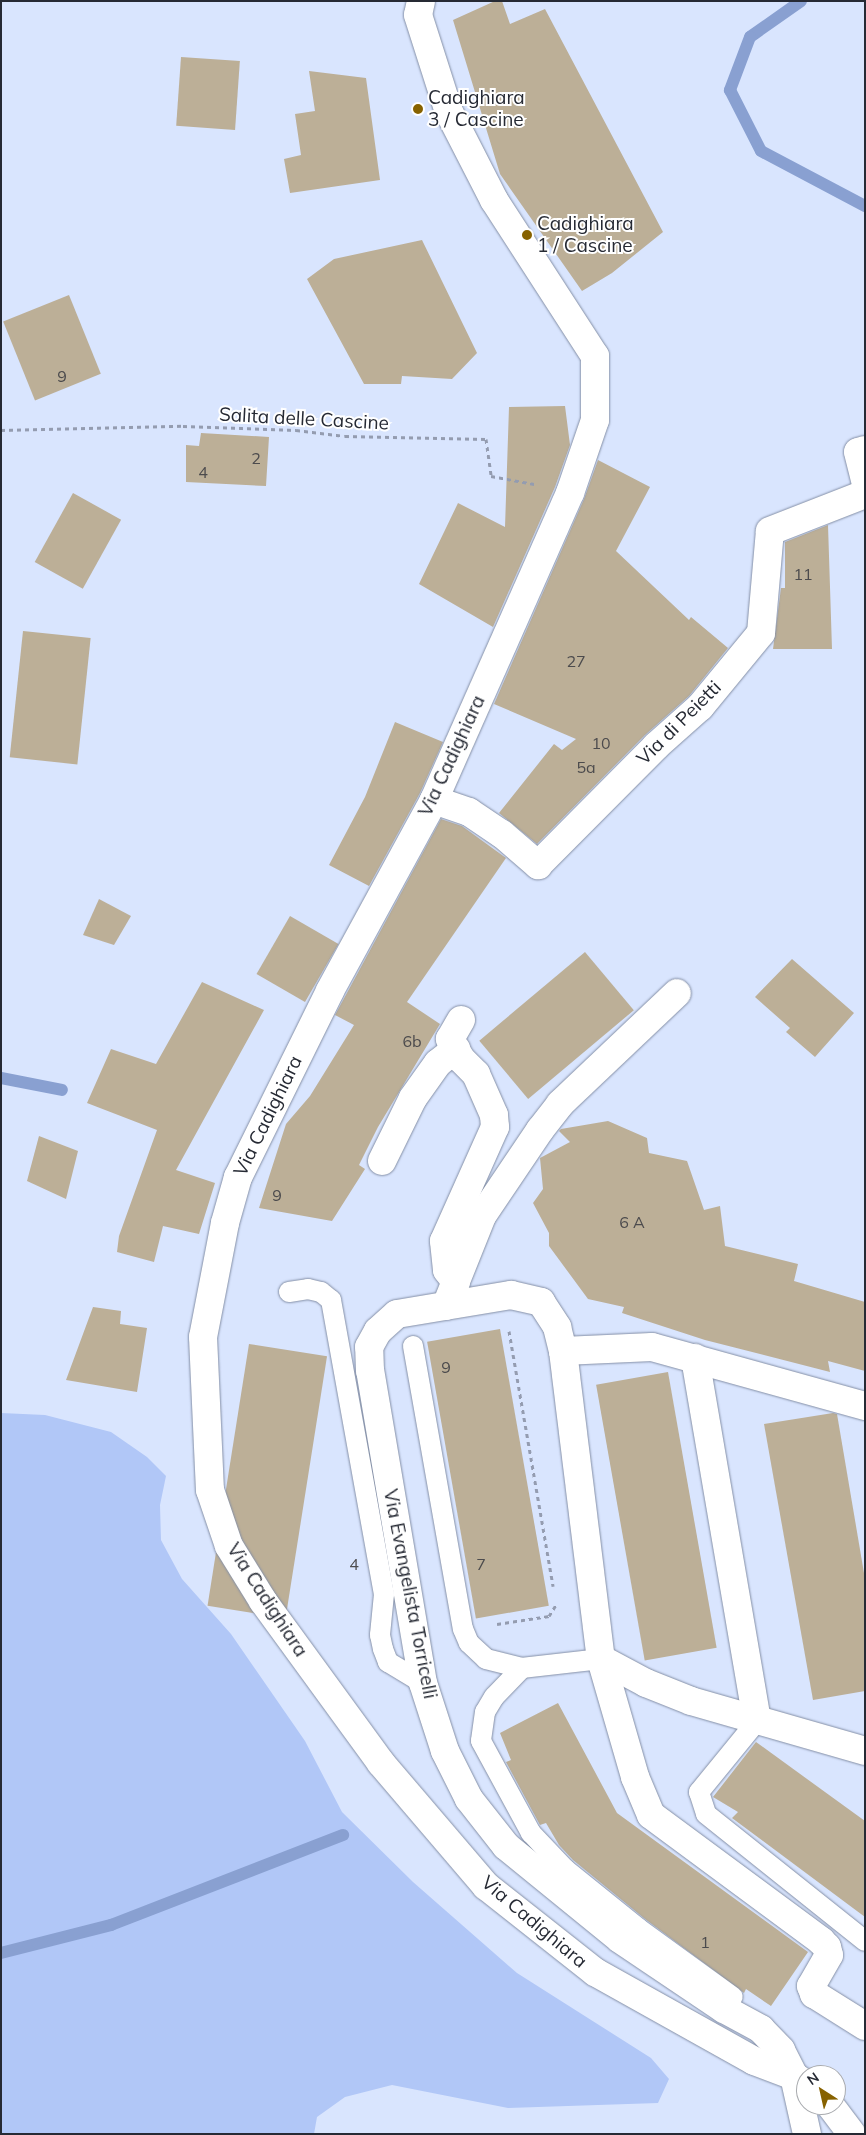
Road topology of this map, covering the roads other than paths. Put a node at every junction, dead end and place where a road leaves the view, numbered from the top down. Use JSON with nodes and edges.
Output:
{"nodes":[{"id":1,"x":421,"y":1,"type":"edge"},
{"id":2,"x":865,"y":450,"type":"edge"},
{"id":3,"x":865,"y":481,"type":"edge"},
{"id":4,"x":865,"y":494,"type":"edge"},
{"id":5,"x":434,"y":800,"type":"junction"},
{"id":6,"x":677,"y":993,"type":"dead end"},
{"id":7,"x":461,"y":1020,"type":"dead end"},
{"id":8,"x":456,"y":1049,"type":"junction"},
{"id":9,"x":382,"y":1161,"type":"dead end"},
{"id":10,"x":289,"y":1292,"type":"dead end"},
{"id":11,"x":451,"y":1294,"type":"junction"},
{"id":12,"x":413,"y":1346,"type":"dead end"},
{"id":13,"x":563,"y":1351,"type":"junction"},
{"id":14,"x":695,"y":1358,"type":"junction"},
{"id":15,"x":865,"y":1406,"type":"edge"},
{"id":16,"x":601,"y":1659,"type":"junction"},
{"id":17,"x":522,"y":1668,"type":"junction"},
{"id":18,"x":424,"y":1683,"type":"junction"},
{"id":19,"x":757,"y":1721,"type":"junction"},
{"id":20,"x":865,"y":1751,"type":"edge"},
{"id":21,"x":865,"y":1942,"type":"edge"},
{"id":22,"x":733,"y":1997,"type":"dead end"},
{"id":23,"x":865,"y":2026,"type":"edge"},
{"id":24,"x":796,"y":2074,"type":"edge"},
{"id":25,"x":796,"y":2078,"type":"edge"},
{"id":26,"x":805,"y":2115,"type":"edge"},
{"id":27,"x":838,"y":2115,"type":"edge"},
{"id":28,"x":807,"y":2134,"type":"edge"},
{"id":29,"x":852,"y":2134,"type":"edge"}],
"edges":[{"from":1,"to":5,"type":"street","name":"Via Cadighiara"},
{"from":2,"to":3,"type":"street"},
{"from":4,"to":5,"type":"street","name":"Via di Peietti"},
{"from":5,"to":25,"type":"street","name":"Via Cadighiara"},
{"from":6,"to":11,"type":"street"},
{"from":7,"to":8,"type":"street"},
{"from":8,"to":9,"type":"street"},
{"from":8,"to":11,"type":"street"},
{"from":10,"to":18,"type":"lane"},
{"from":11,"to":13,"type":"street","name":"Via Evangelista Torricelli"},
{"from":11,"to":18,"type":"street","name":"Via Evangelista Torricelli"},
{"from":12,"to":17,"type":"lane"},
{"from":13,"to":14,"type":"street"},
{"from":13,"to":16,"type":"street","name":"Via Evangelista Torricelli"},
{"from":14,"to":15,"type":"street"},
{"from":14,"to":19,"type":"street"},
{"from":16,"to":17,"type":"lane"},
{"from":16,"to":19,"type":"street"},
{"from":16,"to":23,"type":"street","name":"Via Evangelista Torricelli"},
{"from":17,"to":22,"type":"lane"},
{"from":18,"to":24,"type":"street","name":"Via Evangelista Torricelli"},
{"from":19,"to":20,"type":"street"},
{"from":19,"to":21,"type":"lane"},
{"from":26,"to":28,"type":"street","name":"Via Evangelista Torricelli"},
{"from":27,"to":29,"type":"street"}]}
